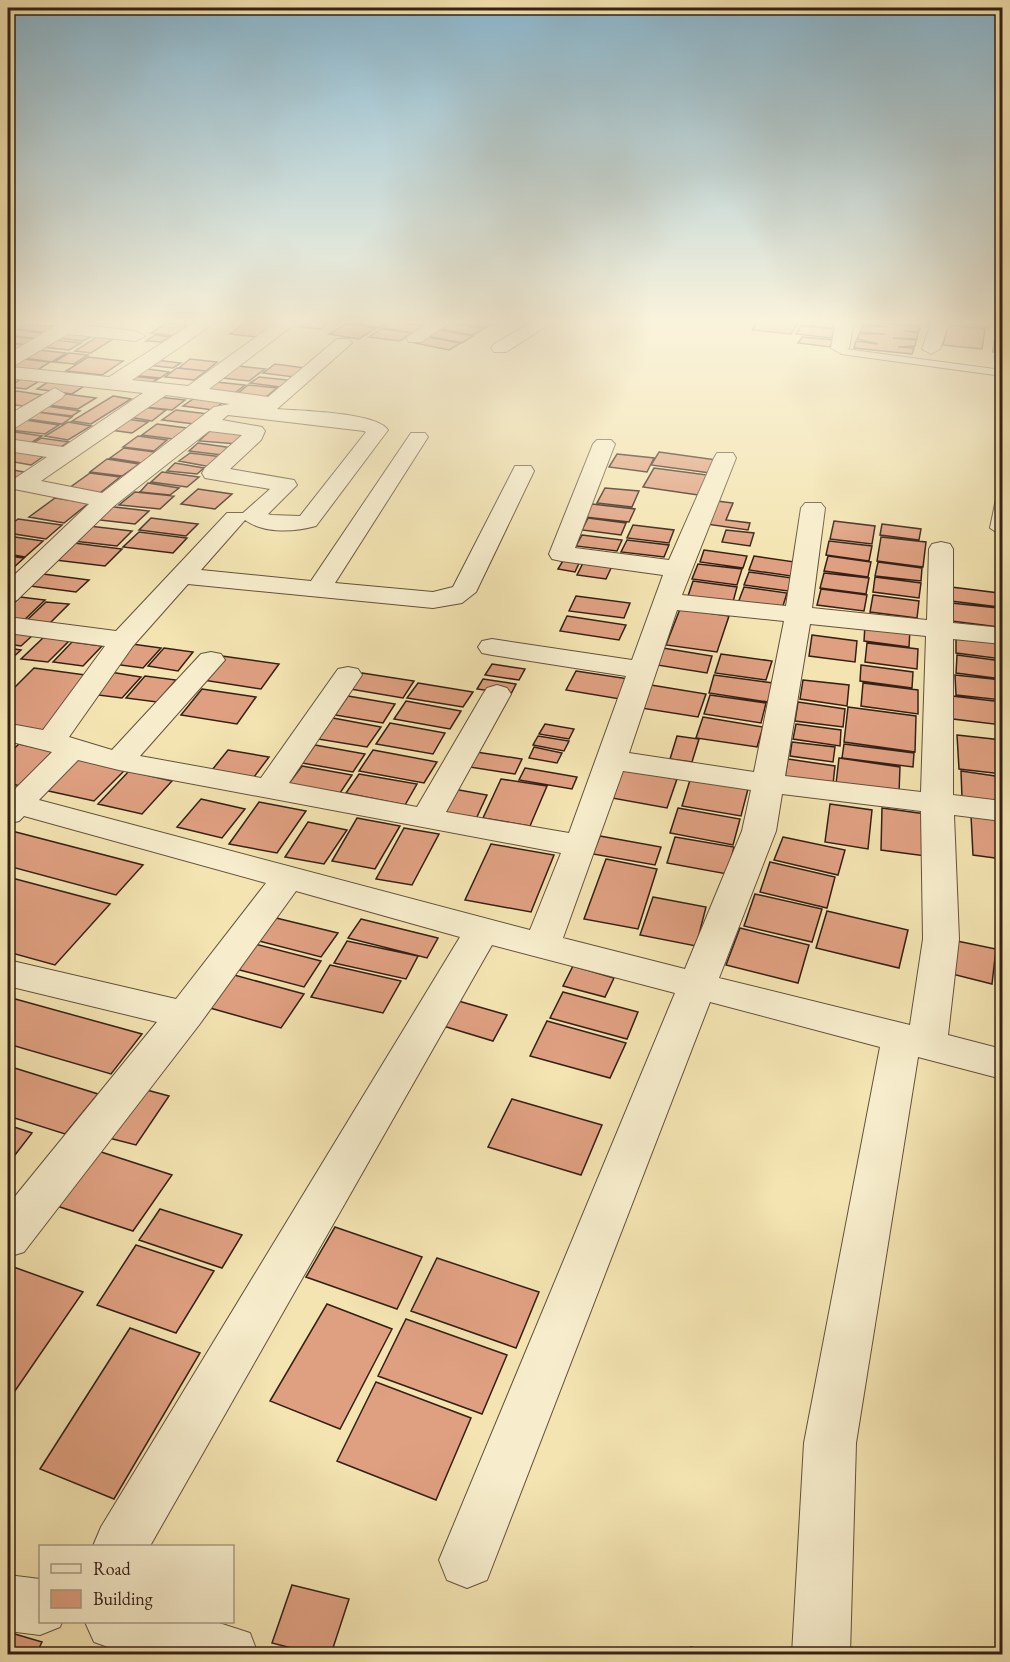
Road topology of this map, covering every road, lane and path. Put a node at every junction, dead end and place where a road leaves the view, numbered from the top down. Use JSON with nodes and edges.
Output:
{"nodes":[{"id":1,"x":46,"y":400,"type":"edge"},
{"id":2,"x":145,"y":400,"type":"edge"},
{"id":3,"x":216,"y":400,"type":"edge"},
{"id":4,"x":277,"y":400,"type":"edge"},
{"id":5,"x":230,"y":404,"type":"junction"},
{"id":6,"x":8,"y":424,"type":"edge"},
{"id":7,"x":205,"y":424,"type":"junction"},
{"id":8,"x":418,"y":438,"type":"dead end"},
{"id":9,"x":604,"y":444,"type":"dead end"},
{"id":10,"x":8,"y":445,"type":"edge"},
{"id":11,"x":63,"y":453,"type":"junction"},
{"id":12,"x":725,"y":458,"type":"dead end"},
{"id":13,"x":523,"y":471,"type":"dead end"},
{"id":14,"x":1002,"y":499,"type":"edge"},
{"id":15,"x":106,"y":501,"type":"junction"},
{"id":16,"x":813,"y":508,"type":"dead end"},
{"id":17,"x":236,"y":518,"type":"dead end"},
{"id":18,"x":996,"y":528,"type":"dead end"},
{"id":19,"x":941,"y":549,"type":"dead end"},
{"id":20,"x":678,"y":569,"type":"junction"},
{"id":21,"x":182,"y":576,"type":"junction"},
{"id":22,"x":320,"y":587,"type":"junction"},
{"id":23,"x":8,"y":595,"type":"edge"},
{"id":24,"x":667,"y":601,"type":"junction"},
{"id":25,"x":798,"y":615,"type":"junction"},
{"id":26,"x":8,"y":625,"type":"edge"},
{"id":27,"x":940,"y":630,"type":"junction"},
{"id":28,"x":1002,"y":636,"type":"edge"},
{"id":29,"x":123,"y":640,"type":"junction"},
{"id":30,"x":492,"y":647,"type":"dead end"},
{"id":31,"x":211,"y":660,"type":"dead end"},
{"id":32,"x":642,"y":670,"type":"junction"},
{"id":33,"x":348,"y":675,"type":"dead end"},
{"id":34,"x":496,"y":694,"type":"dead end"},
{"id":35,"x":16,"y":734,"type":"dead end"},
{"id":36,"x":62,"y":744,"type":"junction"},
{"id":37,"x":611,"y":760,"type":"junction"},
{"id":38,"x":120,"y":761,"type":"junction"},
{"id":39,"x":768,"y":783,"type":"junction"},
{"id":40,"x":269,"y":789,"type":"junction"},
{"id":41,"x":937,"y":804,"type":"junction"},
{"id":42,"x":11,"y":807,"type":"edge"},
{"id":43,"x":1002,"y":811,"type":"edge"},
{"id":44,"x":426,"y":819,"type":"junction"},
{"id":45,"x":580,"y":846,"type":"junction"},
{"id":46,"x":288,"y":878,"type":"junction"},
{"id":47,"x":482,"y":930,"type":"junction"},
{"id":48,"x":542,"y":946,"type":"junction"},
{"id":49,"x":8,"y":974,"type":"edge"},
{"id":50,"x":697,"y":986,"type":"junction"},
{"id":51,"x":185,"y":1015,"type":"junction"},
{"id":52,"x":914,"y":1040,"type":"junction"},
{"id":53,"x":1002,"y":1064,"type":"edge"},
{"id":54,"x":8,"y":1238,"type":"edge"},
{"id":55,"x":121,"y":1545,"type":"edge"},
{"id":56,"x":467,"y":1560,"type":"dead end"},
{"id":57,"x":8,"y":1603,"type":"edge"},
{"id":58,"x":39,"y":1607,"type":"edge"},
{"id":59,"x":118,"y":1623,"type":"edge"},
{"id":60,"x":230,"y":1654,"type":"edge"},
{"id":61,"x":821,"y":1654,"type":"edge"}],
"edges":[{"from":1,"to":6,"type":"street"},
{"from":2,"to":11,"type":"street"},
{"from":3,"to":5,"type":"street"},
{"from":4,"to":5,"type":"street"},
{"from":5,"to":7,"type":"street"},
{"from":5,"to":7,"type":"street"},
{"from":7,"to":15,"type":"street"},
{"from":8,"to":22,"type":"street"},
{"from":9,"to":20,"type":"street"},
{"from":10,"to":11,"type":"street"},
{"from":11,"to":15,"type":"street"},
{"from":12,"to":20,"type":"street"},
{"from":13,"to":22,"type":"street"},
{"from":14,"to":18,"type":"lane"},
{"from":15,"to":23,"type":"street"},
{"from":16,"to":25,"type":"street"},
{"from":17,"to":21,"type":"street"},
{"from":19,"to":27,"type":"street"},
{"from":20,"to":24,"type":"street"},
{"from":21,"to":22,"type":"street"},
{"from":21,"to":29,"type":"street"},
{"from":24,"to":25,"type":"street"},
{"from":24,"to":32,"type":"street"},
{"from":25,"to":27,"type":"street"},
{"from":25,"to":39,"type":"street"},
{"from":26,"to":29,"type":"street"},
{"from":27,"to":28,"type":"street"},
{"from":27,"to":41,"type":"street"},
{"from":29,"to":36,"type":"street"},
{"from":30,"to":32,"type":"street"},
{"from":31,"to":38,"type":"street"},
{"from":32,"to":37,"type":"street"},
{"from":33,"to":40,"type":"street"},
{"from":34,"to":44,"type":"street"},
{"from":35,"to":36,"type":"street"},
{"from":36,"to":38,"type":"street"},
{"from":36,"to":42,"type":"street"},
{"from":37,"to":39,"type":"street"},
{"from":37,"to":45,"type":"street"},
{"from":38,"to":40,"type":"street"},
{"from":39,"to":41,"type":"street"},
{"from":39,"to":50,"type":"street"},
{"from":40,"to":44,"type":"street"},
{"from":41,"to":43,"type":"street"},
{"from":41,"to":52,"type":"street"},
{"from":42,"to":46,"type":"street"},
{"from":44,"to":45,"type":"street"},
{"from":45,"to":48,"type":"street"},
{"from":46,"to":47,"type":"street"},
{"from":46,"to":51,"type":"street"},
{"from":47,"to":48,"type":"street"},
{"from":47,"to":55,"type":"street"},
{"from":48,"to":50,"type":"street"},
{"from":49,"to":51,"type":"street"},
{"from":50,"to":52,"type":"street"},
{"from":50,"to":56,"type":"street"},
{"from":51,"to":54,"type":"street"},
{"from":52,"to":53,"type":"street"},
{"from":52,"to":61,"type":"street"},
{"from":57,"to":58,"type":"street"},
{"from":59,"to":60,"type":"street"}]}
